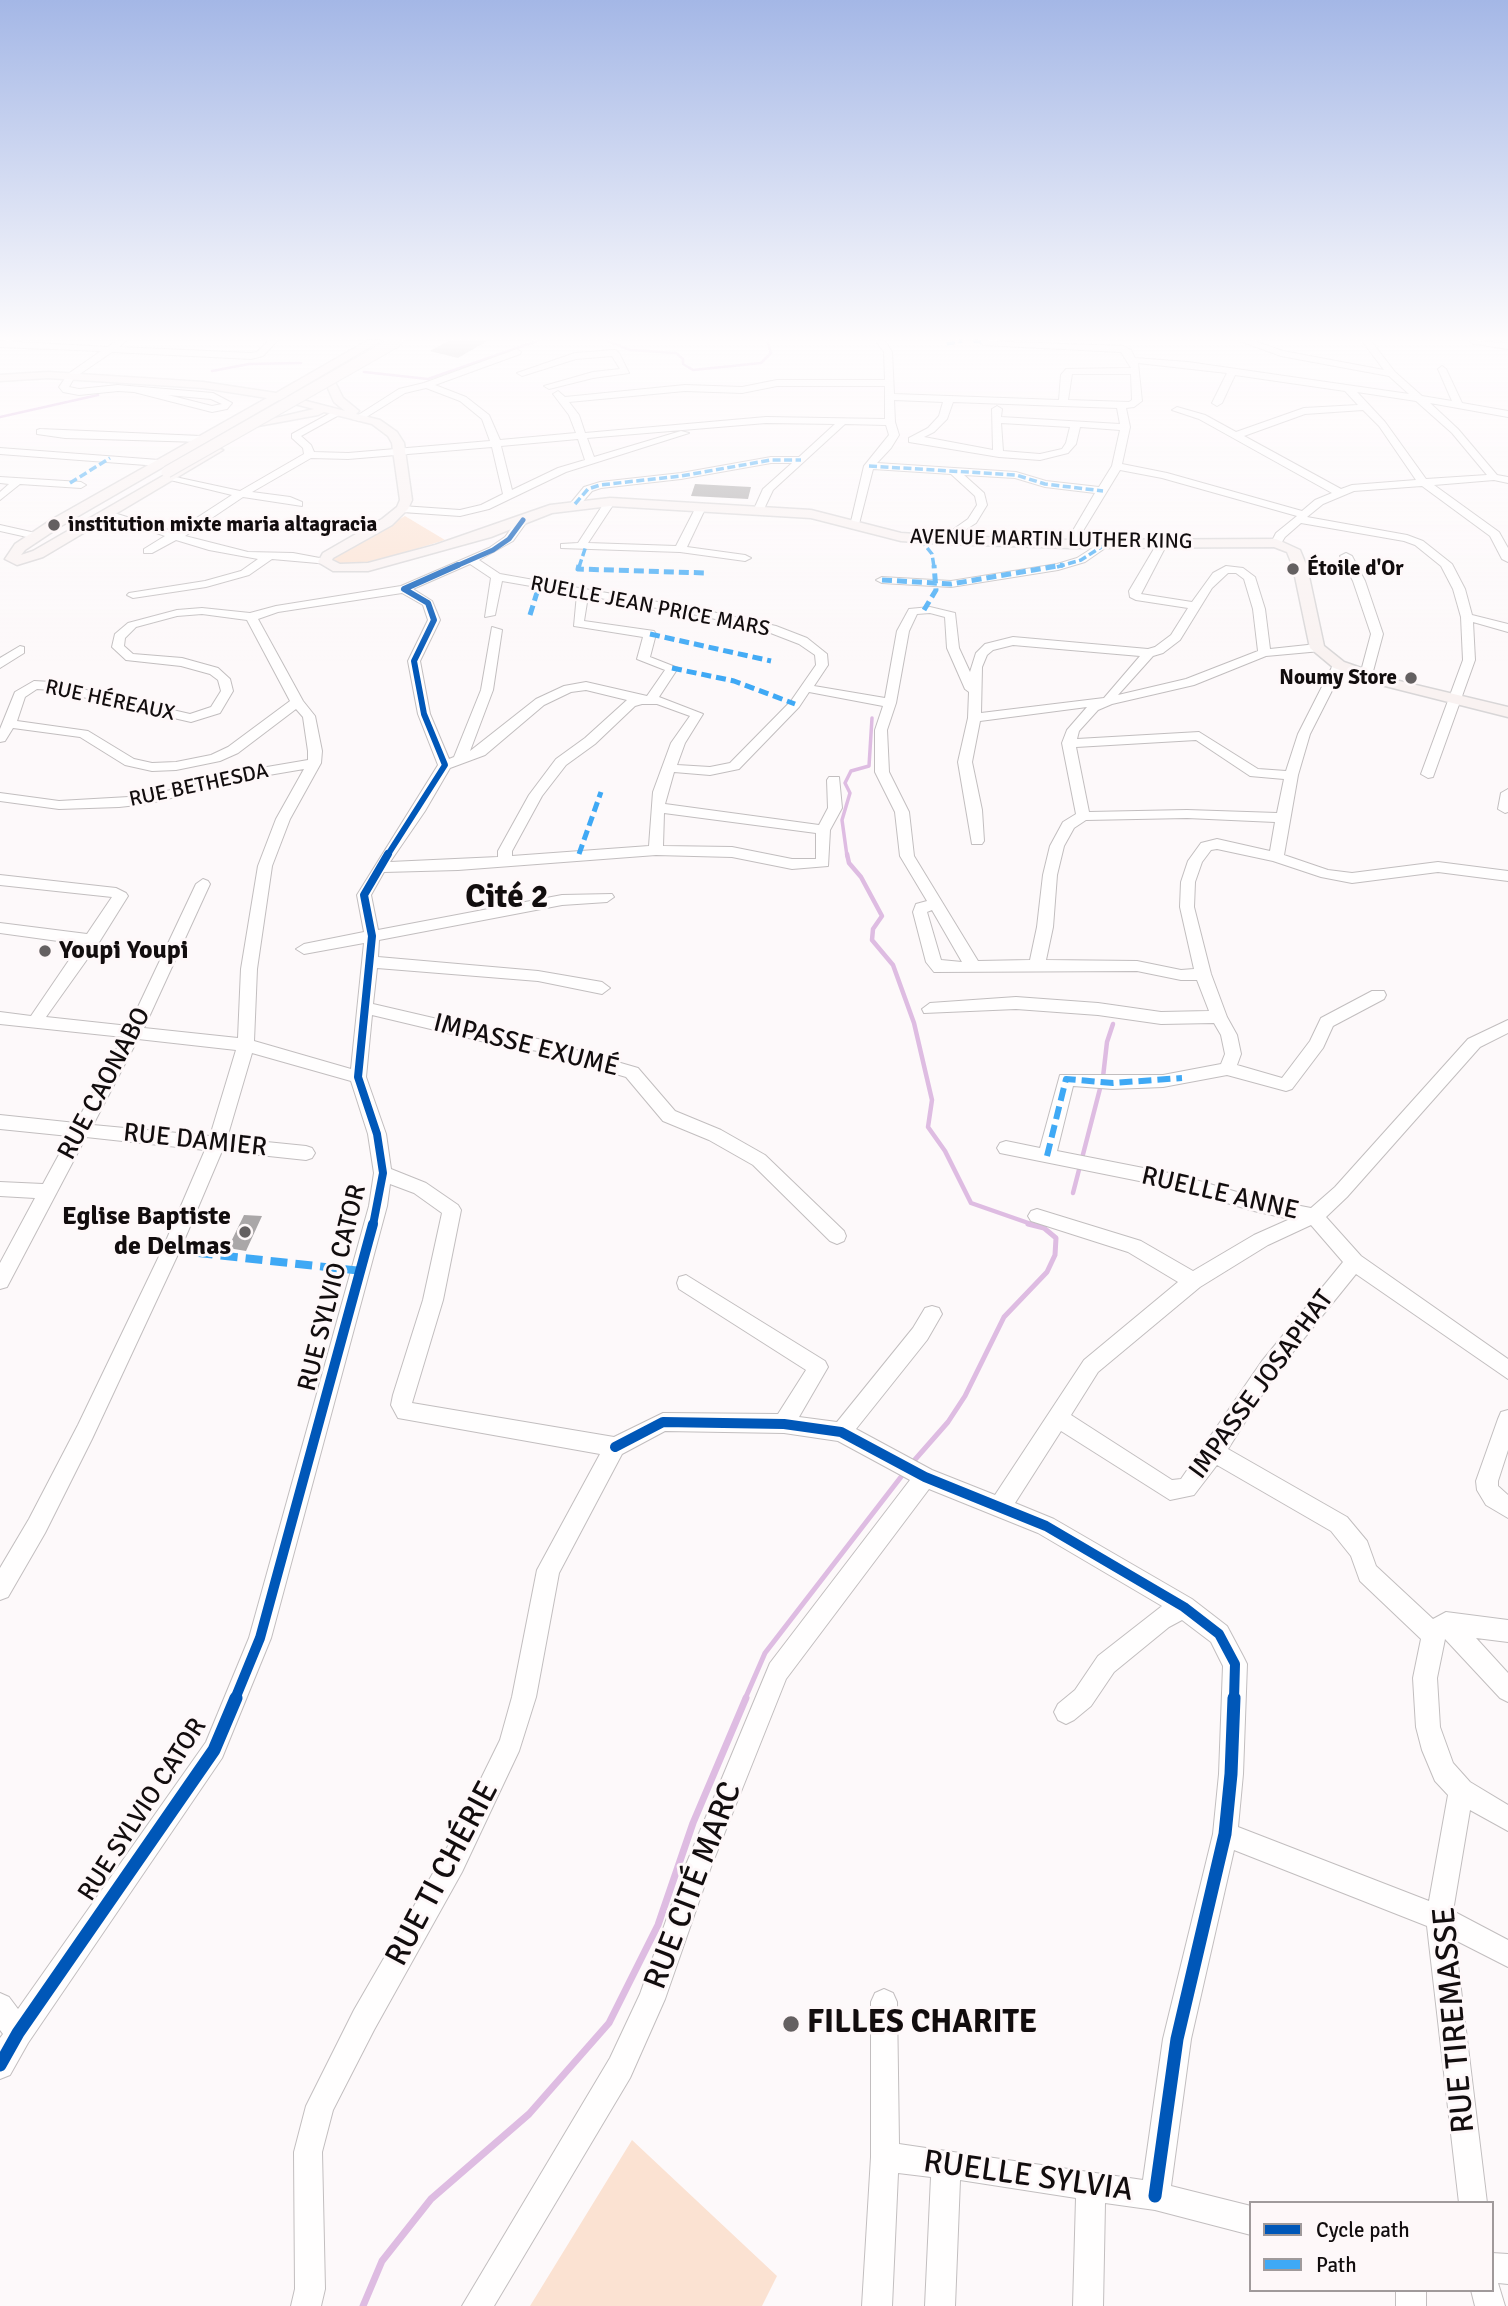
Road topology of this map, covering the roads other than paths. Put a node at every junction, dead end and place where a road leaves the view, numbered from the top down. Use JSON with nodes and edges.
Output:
{"nodes":[{"id":1,"x":77,"y":449,"type":"edge"},
{"id":2,"x":190,"y":449,"type":"edge"},
{"id":3,"x":203,"y":449,"type":"edge"},
{"id":4,"x":204,"y":449,"type":"edge"},
{"id":5,"x":211,"y":449,"type":"edge"},
{"id":6,"x":308,"y":449,"type":"edge"},
{"id":7,"x":399,"y":449,"type":"edge"},
{"id":8,"x":436,"y":449,"type":"edge"},
{"id":9,"x":496,"y":449,"type":"edge"},
{"id":10,"x":585,"y":449,"type":"edge"},
{"id":11,"x":632,"y":449,"type":"edge"},
{"id":12,"x":815,"y":449,"type":"edge"},
{"id":13,"x":886,"y":449,"type":"edge"},
{"id":14,"x":970,"y":449,"type":"edge"},
{"id":15,"x":998,"y":449,"type":"edge"},
{"id":16,"x":1067,"y":449,"type":"edge"},
{"id":17,"x":1120,"y":449,"type":"edge"},
{"id":18,"x":1261,"y":449,"type":"edge"},
{"id":19,"x":1399,"y":449,"type":"edge"},
{"id":20,"x":1469,"y":449,"type":"edge"},
{"id":21,"x":0,"y":451,"type":"edge"},
{"id":22,"x":400,"y":452,"type":"junction"},
{"id":23,"x":999,"y":454,"type":"junction"},
{"id":24,"x":66,"y":455,"type":"junction"},
{"id":25,"x":309,"y":455,"type":"junction"},
{"id":26,"x":110,"y":458,"type":"junction"},
{"id":27,"x":801,"y":460,"type":"junction"},
{"id":28,"x":591,"y":462,"type":"junction"},
{"id":29,"x":869,"y":466,"type":"junction"},
{"id":30,"x":1117,"y":466,"type":"junction"},
{"id":31,"x":164,"y":471,"type":"junction"},
{"id":32,"x":955,"y":472,"type":"junction"},
{"id":33,"x":1494,"y":477,"type":"junction"},
{"id":34,"x":0,"y":480,"type":"edge"},
{"id":35,"x":19,"y":480,"type":"junction"},
{"id":36,"x":1508,"y":480,"type":"edge"},
{"id":37,"x":1422,"y":481,"type":"junction"},
{"id":38,"x":1102,"y":491,"type":"junction"},
{"id":39,"x":1339,"y":492,"type":"junction"},
{"id":40,"x":241,"y":494,"type":"junction"},
{"id":41,"x":0,"y":497,"type":"edge"},
{"id":42,"x":509,"y":497,"type":"junction"},
{"id":43,"x":610,"y":502,"type":"junction"},
{"id":44,"x":298,"y":504,"type":"dead end"},
{"id":45,"x":575,"y":504,"type":"junction"},
{"id":46,"x":701,"y":507,"type":"junction"},
{"id":47,"x":402,"y":509,"type":"junction"},
{"id":48,"x":759,"y":509,"type":"junction"},
{"id":49,"x":107,"y":514,"type":"junction"},
{"id":50,"x":1301,"y":516,"type":"junction"},
{"id":51,"x":523,"y":520,"type":"junction"},
{"id":52,"x":854,"y":524,"type":"junction"},
{"id":53,"x":0,"y":528,"type":"edge"},
{"id":54,"x":36,"y":536,"type":"junction"},
{"id":55,"x":174,"y":536,"type":"junction"},
{"id":56,"x":945,"y":540,"type":"junction"},
{"id":57,"x":1276,"y":542,"type":"junction"},
{"id":58,"x":1070,"y":544,"type":"junction"},
{"id":59,"x":1106,"y":544,"type":"junction"},
{"id":60,"x":1162,"y":544,"type":"junction"},
{"id":61,"x":565,"y":546,"type":"dead end"},
{"id":62,"x":580,"y":546,"type":"junction"},
{"id":63,"x":680,"y":549,"type":"junction"},
{"id":64,"x":148,"y":551,"type":"dead end"},
{"id":65,"x":269,"y":556,"type":"junction"},
{"id":66,"x":1346,"y":556,"type":"dead end"},
{"id":67,"x":745,"y":558,"type":"dead end"},
{"id":68,"x":1508,"y":559,"type":"edge"},
{"id":69,"x":14,"y":560,"type":"junction"},
{"id":70,"x":472,"y":560,"type":"junction"},
{"id":71,"x":325,"y":562,"type":"junction"},
{"id":72,"x":0,"y":569,"type":"edge"},
{"id":73,"x":497,"y":577,"type":"junction"},
{"id":74,"x":882,"y":580,"type":"dead end"},
{"id":75,"x":404,"y":589,"type":"junction"},
{"id":76,"x":583,"y":593,"type":"junction"},
{"id":77,"x":133,"y":595,"type":"dead end"},
{"id":78,"x":1195,"y":606,"type":"junction"},
{"id":79,"x":489,"y":615,"type":"dead end"},
{"id":80,"x":251,"y":617,"type":"junction"},
{"id":81,"x":1467,"y":617,"type":"junction"},
{"id":82,"x":1508,"y":628,"type":"edge"},
{"id":83,"x":496,"y":630,"type":"dead end"},
{"id":84,"x":1317,"y":648,"type":"junction"},
{"id":85,"x":20,"y":650,"type":"dead end"},
{"id":86,"x":1149,"y":653,"type":"junction"},
{"id":87,"x":1264,"y":653,"type":"junction"},
{"id":88,"x":0,"y":664,"type":"edge"},
{"id":89,"x":1339,"y":664,"type":"junction"},
{"id":90,"x":1366,"y":675,"type":"junction"},
{"id":91,"x":806,"y":688,"type":"junction"},
{"id":92,"x":973,"y":693,"type":"junction"},
{"id":93,"x":1456,"y":699,"type":"junction"},
{"id":94,"x":646,"y":700,"type":"junction"},
{"id":95,"x":1108,"y":701,"type":"junction"},
{"id":96,"x":297,"y":702,"type":"junction"},
{"id":97,"x":890,"y":703,"type":"junction"},
{"id":98,"x":1508,"y":712,"type":"edge"},
{"id":99,"x":974,"y":718,"type":"junction"},
{"id":100,"x":10,"y":724,"type":"junction"},
{"id":101,"x":0,"y":738,"type":"edge"},
{"id":102,"x":1069,"y":743,"type":"junction"},
{"id":103,"x":453,"y":761,"type":"junction"},
{"id":104,"x":314,"y":763,"type":"junction"},
{"id":105,"x":670,"y":768,"type":"junction"},
{"id":106,"x":1428,"y":774,"type":"dead end"},
{"id":107,"x":1291,"y":775,"type":"junction"},
{"id":108,"x":834,"y":780,"type":"dead end"},
{"id":109,"x":1508,"y":793,"type":"edge"},
{"id":110,"x":0,"y":797,"type":"edge"},
{"id":111,"x":657,"y":808,"type":"junction"},
{"id":112,"x":1505,"y":809,"type":"dead end"},
{"id":113,"x":1083,"y":817,"type":"junction"},
{"id":114,"x":1284,"y":818,"type":"junction"},
{"id":115,"x":823,"y":830,"type":"junction"},
{"id":116,"x":977,"y":841,"type":"dead end"},
{"id":117,"x":656,"y":850,"type":"junction"},
{"id":118,"x":1276,"y":857,"type":"junction"},
{"id":119,"x":505,"y":860,"type":"junction"},
{"id":120,"x":379,"y":867,"type":"junction"},
{"id":121,"x":1508,"y":876,"type":"edge"},
{"id":122,"x":0,"y":880,"type":"edge"},
{"id":123,"x":203,"y":884,"type":"dead end"},
{"id":124,"x":607,"y":897,"type":"dead end"},
{"id":125,"x":935,"y":904,"type":"junction"},
{"id":126,"x":0,"y":928,"type":"edge"},
{"id":127,"x":372,"y":936,"type":"junction"},
{"id":128,"x":93,"y":940,"type":"junction"},
{"id":129,"x":304,"y":949,"type":"dead end"},
{"id":130,"x":368,"y":962,"type":"junction"},
{"id":131,"x":1037,"y":965,"type":"junction"},
{"id":132,"x":974,"y":968,"type":"junction"},
{"id":133,"x":1203,"y":974,"type":"junction"},
{"id":134,"x":602,"y":988,"type":"dead end"},
{"id":135,"x":1378,"y":995,"type":"dead end"},
{"id":136,"x":363,"y":1007,"type":"junction"},
{"id":137,"x":930,"y":1009,"type":"dead end"},
{"id":138,"x":1219,"y":1017,"type":"junction"},
{"id":139,"x":0,"y":1018,"type":"edge"},
{"id":140,"x":34,"y":1023,"type":"junction"},
{"id":141,"x":1508,"y":1026,"type":"edge"},
{"id":142,"x":132,"y":1034,"type":"junction"},
{"id":143,"x":246,"y":1045,"type":"junction"},
{"id":144,"x":1227,"y":1069,"type":"junction"},
{"id":145,"x":358,"y":1077,"type":"junction"},
{"id":146,"x":0,"y":1122,"type":"edge"},
{"id":147,"x":82,"y":1130,"type":"junction"},
{"id":148,"x":217,"y":1143,"type":"junction"},
{"id":149,"x":1006,"y":1148,"type":"dead end"},
{"id":150,"x":306,"y":1153,"type":"dead end"},
{"id":151,"x":1047,"y":1156,"type":"junction"},
{"id":152,"x":383,"y":1173,"type":"junction"},
{"id":153,"x":0,"y":1189,"type":"edge"},
{"id":154,"x":48,"y":1192,"type":"junction"},
{"id":155,"x":1037,"y":1216,"type":"dead end"},
{"id":156,"x":1314,"y":1216,"type":"junction"},
{"id":157,"x":837,"y":1236,"type":"dead end"},
{"id":158,"x":1354,"y":1262,"type":"junction"},
{"id":159,"x":0,"y":1281,"type":"edge"},
{"id":160,"x":1193,"y":1281,"type":"junction"},
{"id":161,"x":686,"y":1283,"type":"dead end"},
{"id":162,"x":932,"y":1314,"type":"dead end"},
{"id":163,"x":1508,"y":1370,"type":"edge"},
{"id":164,"x":1058,"y":1418,"type":"junction"},
{"id":165,"x":1508,"y":1419,"type":"edge"},
{"id":166,"x":784,"y":1424,"type":"junction"},
{"id":167,"x":841,"y":1432,"type":"junction"},
{"id":168,"x":615,"y":1447,"type":"junction"},
{"id":169,"x":1214,"y":1452,"type":"junction"},
{"id":170,"x":915,"y":1471,"type":"junction"},
{"id":171,"x":1000,"y":1507,"type":"junction"},
{"id":172,"x":1508,"y":1508,"type":"edge"},
{"id":173,"x":0,"y":1588,"type":"edge"},
{"id":174,"x":1184,"y":1607,"type":"junction"},
{"id":175,"x":1440,"y":1629,"type":"junction"},
{"id":176,"x":1508,"y":1631,"type":"edge"},
{"id":177,"x":1508,"y":1690,"type":"edge"},
{"id":178,"x":1066,"y":1712,"type":"dead end"},
{"id":179,"x":1461,"y":1791,"type":"junction"},
{"id":180,"x":1508,"y":1819,"type":"edge"},
{"id":181,"x":1225,"y":1834,"type":"junction"},
{"id":182,"x":1439,"y":1918,"type":"junction"},
{"id":183,"x":1508,"y":1954,"type":"edge"},
{"id":184,"x":884,"y":2002,"type":"dead end"},
{"id":185,"x":0,"y":2006,"type":"edge"},
{"id":186,"x":18,"y":2033,"type":"junction"},
{"id":187,"x":0,"y":2065,"type":"edge"},
{"id":188,"x":885,"y":2157,"type":"junction"},
{"id":189,"x":946,"y":2164,"type":"junction"},
{"id":190,"x":1091,"y":2186,"type":"junction"},
{"id":191,"x":1155,"y":2196,"type":"junction"},
{"id":192,"x":1473,"y":2201,"type":"edge"},
{"id":193,"x":1249,"y":2220,"type":"edge"},
{"id":194,"x":306,"y":2306,"type":"edge"},
{"id":195,"x":477,"y":2306,"type":"edge"},
{"id":196,"x":877,"y":2306,"type":"edge"},
{"id":197,"x":940,"y":2306,"type":"edge"},
{"id":198,"x":1088,"y":2306,"type":"edge"}],
"edges":[{"from":1,"to":24,"type":"street"},
{"from":2,"to":31,"type":"main road"},
{"from":3,"to":31,"type":"main road","bridge":true},
{"from":4,"to":31,"type":"main road","bridge":true},
{"from":5,"to":31,"type":"main road"},
{"from":6,"to":25,"type":"street"},
{"from":7,"to":22,"type":"main road"},
{"from":8,"to":22,"type":"street"},
{"from":9,"to":42,"type":"street"},
{"from":10,"to":28,"type":"street"},
{"from":11,"to":28,"type":"street"},
{"from":12,"to":27,"type":"street"},
{"from":13,"to":29,"type":"street"},
{"from":14,"to":23,"type":"street"},
{"from":15,"to":23,"type":"street"},
{"from":16,"to":23,"type":"street"},
{"from":17,"to":30,"type":"street"},
{"from":18,"to":39,"type":"street"},
{"from":19,"to":37,"type":"street"},
{"from":20,"to":33,"type":"street"},
{"from":21,"to":24,"type":"street"},
{"from":22,"to":25,"type":"street"},
{"from":22,"to":47,"type":"main road"},
{"from":24,"to":26,"type":"street"},
{"from":25,"to":40,"type":"street"},
{"from":26,"to":31,"type":"street"},
{"from":26,"to":35,"type":"street"},
{"from":27,"to":45,"type":"street"},
{"from":27,"to":48,"type":"street"},
{"from":28,"to":42,"type":"street"},
{"from":29,"to":32,"type":"street"},
{"from":29,"to":52,"type":"street"},
{"from":30,"to":38,"type":"street"},
{"from":30,"to":50,"type":"street"},
{"from":31,"to":40,"type":"street"},
{"from":31,"to":49,"type":"main road"},
{"from":31,"to":54,"type":"main road"},
{"from":31,"to":69,"type":"main road"},
{"from":32,"to":38,"type":"street"},
{"from":32,"to":56,"type":"street"},
{"from":33,"to":36,"type":"street"},
{"from":33,"to":37,"type":"street"},
{"from":34,"to":35,"type":"street"},
{"from":35,"to":41,"type":"street"},
{"from":37,"to":39,"type":"street"},
{"from":37,"to":68,"type":"street"},
{"from":38,"to":58,"type":"street"},
{"from":39,"to":50,"type":"street"},
{"from":40,"to":44,"type":"street"},
{"from":40,"to":55,"type":"street"},
{"from":42,"to":47,"type":"street"},
{"from":43,"to":45,"type":"main road","name":"AVENUE MARTIN LUTHER KING"},
{"from":43,"to":46,"type":"main road","name":"AVENUE MARTIN LUTHER KING"},
{"from":43,"to":62,"type":"street"},
{"from":45,"to":51,"type":"main road","name":"AVENUE MARTIN LUTHER KING"},
{"from":46,"to":48,"type":"main road","name":"AVENUE MARTIN LUTHER KING"},
{"from":46,"to":63,"type":"street"},
{"from":47,"to":71,"type":"main road"},
{"from":48,"to":52,"type":"main road","name":"AVENUE MARTIN LUTHER KING"},
{"from":49,"to":55,"type":"street"},
{"from":49,"to":69,"type":"main road"},
{"from":50,"to":57,"type":"street"},
{"from":50,"to":81,"type":"street"},
{"from":51,"to":70,"type":"street"},
{"from":51,"to":71,"type":"main road","name":"AVENUE MARTIN LUTHER KING"},
{"from":52,"to":56,"type":"main road","name":"AVENUE MARTIN LUTHER KING"},
{"from":53,"to":54,"type":"street"},
{"from":54,"to":69,"type":"main road"},
{"from":55,"to":64,"type":"street"},
{"from":55,"to":65,"type":"street"},
{"from":56,"to":58,"type":"main road","name":"AVENUE MARTIN LUTHER KING"},
{"from":57,"to":60,"type":"main road","name":"AVENUE MARTIN LUTHER KING"},
{"from":57,"to":84,"type":"main road"},
{"from":58,"to":59,"type":"main road","name":"AVENUE MARTIN LUTHER KING"},
{"from":59,"to":60,"type":"main road","name":"AVENUE MARTIN LUTHER KING"},
{"from":59,"to":74,"type":"street"},
{"from":60,"to":78,"type":"street"},
{"from":61,"to":62,"type":"street"},
{"from":62,"to":63,"type":"street"},
{"from":63,"to":67,"type":"street"},
{"from":65,"to":71,"type":"street"},
{"from":65,"to":77,"type":"street"},
{"from":66,"to":90,"type":"street"},
{"from":69,"to":72,"type":"main road"},
{"from":70,"to":73,"type":"street","name":"RUELLE JEAN PRICE MARS"},
{"from":70,"to":75,"type":"street"},
{"from":73,"to":76,"type":"street","name":"RUELLE JEAN PRICE MARS"},
{"from":73,"to":79,"type":"street"},
{"from":75,"to":80,"type":"street","name":"RUE HÉREAUX"},
{"from":75,"to":103,"type":"street"},
{"from":76,"to":91,"type":"street","name":"RUELLE JEAN PRICE MARS"},
{"from":76,"to":94,"type":"street"},
{"from":78,"to":86,"type":"street"},
{"from":78,"to":87,"type":"street"},
{"from":80,"to":96,"type":"street"},
{"from":80,"to":100,"type":"street","name":"RUE HÉREAUX"},
{"from":81,"to":82,"type":"street"},
{"from":81,"to":93,"type":"street"},
{"from":83,"to":103,"type":"street","name":"RUE SYLVIO CATOR"},
{"from":84,"to":87,"type":"street"},
{"from":84,"to":89,"type":"main road"},
{"from":85,"to":88,"type":"street"},
{"from":86,"to":92,"type":"street"},
{"from":86,"to":95,"type":"street"},
{"from":87,"to":95,"type":"street"},
{"from":89,"to":90,"type":"main road"},
{"from":89,"to":107,"type":"street"},
{"from":90,"to":93,"type":"main road"},
{"from":91,"to":97,"type":"street"},
{"from":91,"to":105,"type":"street"},
{"from":92,"to":97,"type":"street"},
{"from":92,"to":99,"type":"street"},
{"from":93,"to":98,"type":"main road"},
{"from":93,"to":106,"type":"street"},
{"from":94,"to":103,"type":"street"},
{"from":94,"to":105,"type":"street"},
{"from":94,"to":119,"type":"street"},
{"from":95,"to":99,"type":"street"},
{"from":95,"to":102,"type":"street"},
{"from":96,"to":100,"type":"street"},
{"from":96,"to":104,"type":"street"},
{"from":97,"to":125,"type":"street"},
{"from":99,"to":116,"type":"street"},
{"from":100,"to":101,"type":"street","name":"RUE HÉREAUX"},
{"from":102,"to":107,"type":"street"},
{"from":102,"to":113,"type":"street"},
{"from":103,"to":120,"type":"street","name":"RUE SYLVIO CATOR"},
{"from":104,"to":110,"type":"street","name":"RUE BETHESDA"},
{"from":104,"to":143,"type":"street"},
{"from":105,"to":111,"type":"street"},
{"from":107,"to":114,"type":"street"},
{"from":108,"to":115,"type":"street"},
{"from":109,"to":112,"type":"street"},
{"from":111,"to":115,"type":"street"},
{"from":111,"to":117,"type":"street"},
{"from":113,"to":114,"type":"street"},
{"from":113,"to":131,"type":"street"},
{"from":114,"to":118,"type":"street"},
{"from":115,"to":117,"type":"street"},
{"from":117,"to":119,"type":"street"},
{"from":118,"to":121,"type":"street"},
{"from":118,"to":133,"type":"street"},
{"from":119,"to":120,"type":"street"},
{"from":120,"to":127,"type":"street","name":"RUE SYLVIO CATOR"},
{"from":122,"to":128,"type":"street"},
{"from":123,"to":142,"type":"street","name":"RUE CAONABO"},
{"from":124,"to":127,"type":"street"},
{"from":125,"to":132,"type":"street"},
{"from":125,"to":132,"type":"street"},
{"from":126,"to":128,"type":"street"},
{"from":127,"to":129,"type":"street"},
{"from":127,"to":130,"type":"street","name":"RUE SYLVIO CATOR"},
{"from":128,"to":140,"type":"street"},
{"from":130,"to":134,"type":"street"},
{"from":130,"to":136,"type":"street","name":"RUE SYLVIO CATOR"},
{"from":131,"to":132,"type":"street"},
{"from":131,"to":133,"type":"street"},
{"from":133,"to":138,"type":"street"},
{"from":135,"to":144,"type":"street"},
{"from":136,"to":145,"type":"street","name":"RUE SYLVIO CATOR"},
{"from":136,"to":157,"type":"street","name":"IMPASSE EXUMÉ"},
{"from":137,"to":138,"type":"street"},
{"from":138,"to":144,"type":"street"},
{"from":139,"to":140,"type":"street"},
{"from":140,"to":142,"type":"street"},
{"from":141,"to":156,"type":"street"},
{"from":142,"to":143,"type":"street"},
{"from":142,"to":147,"type":"street","name":"RUE CAONABO"},
{"from":143,"to":145,"type":"street"},
{"from":143,"to":148,"type":"street"},
{"from":144,"to":151,"type":"street"},
{"from":145,"to":152,"type":"street","name":"RUE SYLVIO CATOR"},
{"from":146,"to":147,"type":"street","name":"RUE DAMIER"},
{"from":147,"to":148,"type":"street","name":"RUE DAMIER"},
{"from":147,"to":154,"type":"street","name":"RUE CAONABO"},
{"from":148,"to":150,"type":"street","name":"RUE DAMIER"},
{"from":148,"to":173,"type":"street"},
{"from":149,"to":151,"type":"street","name":"RUELLE ANNE"},
{"from":151,"to":156,"type":"street","name":"RUELLE ANNE"},
{"from":152,"to":168,"type":"street"},
{"from":152,"to":186,"type":"street","name":"RUE SYLVIO CATOR"},
{"from":153,"to":154,"type":"street"},
{"from":154,"to":159,"type":"street","name":"RUE CAONABO"},
{"from":155,"to":160,"type":"street"},
{"from":156,"to":158,"type":"street","name":"RUELLE ANNE"},
{"from":156,"to":160,"type":"street"},
{"from":158,"to":163,"type":"street","name":"RUELLE ANNE"},
{"from":158,"to":169,"type":"street","name":"IMPASSE JOSAPHAT"},
{"from":160,"to":164,"type":"street"},
{"from":161,"to":166,"type":"street"},
{"from":162,"to":167,"type":"street"},
{"from":164,"to":169,"type":"street","name":"IMPASSE JOSAPHAT"},
{"from":164,"to":171,"type":"street"},
{"from":165,"to":172,"type":"street"},
{"from":166,"to":167,"type":"street"},
{"from":166,"to":168,"type":"street"},
{"from":167,"to":170,"type":"street"},
{"from":168,"to":194,"type":"street","name":"RUE TI CHÉRIE"},
{"from":169,"to":175,"type":"street"},
{"from":170,"to":171,"type":"street"},
{"from":170,"to":195,"type":"street","name":"RUE CITÉ MARC"},
{"from":171,"to":174,"type":"street"},
{"from":174,"to":178,"type":"street"},
{"from":174,"to":181,"type":"street"},
{"from":175,"to":176,"type":"street"},
{"from":175,"to":177,"type":"street"},
{"from":175,"to":179,"type":"street"},
{"from":179,"to":180,"type":"street"},
{"from":179,"to":182,"type":"street","name":"RUE TIREMASSE"},
{"from":181,"to":182,"type":"street"},
{"from":181,"to":191,"type":"street"},
{"from":182,"to":183,"type":"street"},
{"from":182,"to":192,"type":"street","name":"RUE TIREMASSE"},
{"from":184,"to":188,"type":"street"},
{"from":185,"to":186,"type":"street"},
{"from":186,"to":187,"type":"street","name":"RUE SYLVIO CATOR"},
{"from":188,"to":189,"type":"street","name":"RUELLE SYLVIA"},
{"from":188,"to":196,"type":"street"},
{"from":189,"to":190,"type":"street","name":"RUELLE SYLVIA"},
{"from":189,"to":197,"type":"street"},
{"from":190,"to":191,"type":"street","name":"RUELLE SYLVIA"},
{"from":190,"to":198,"type":"street"},
{"from":191,"to":193,"type":"street","name":"RUELLE SYLVIA"}]}
